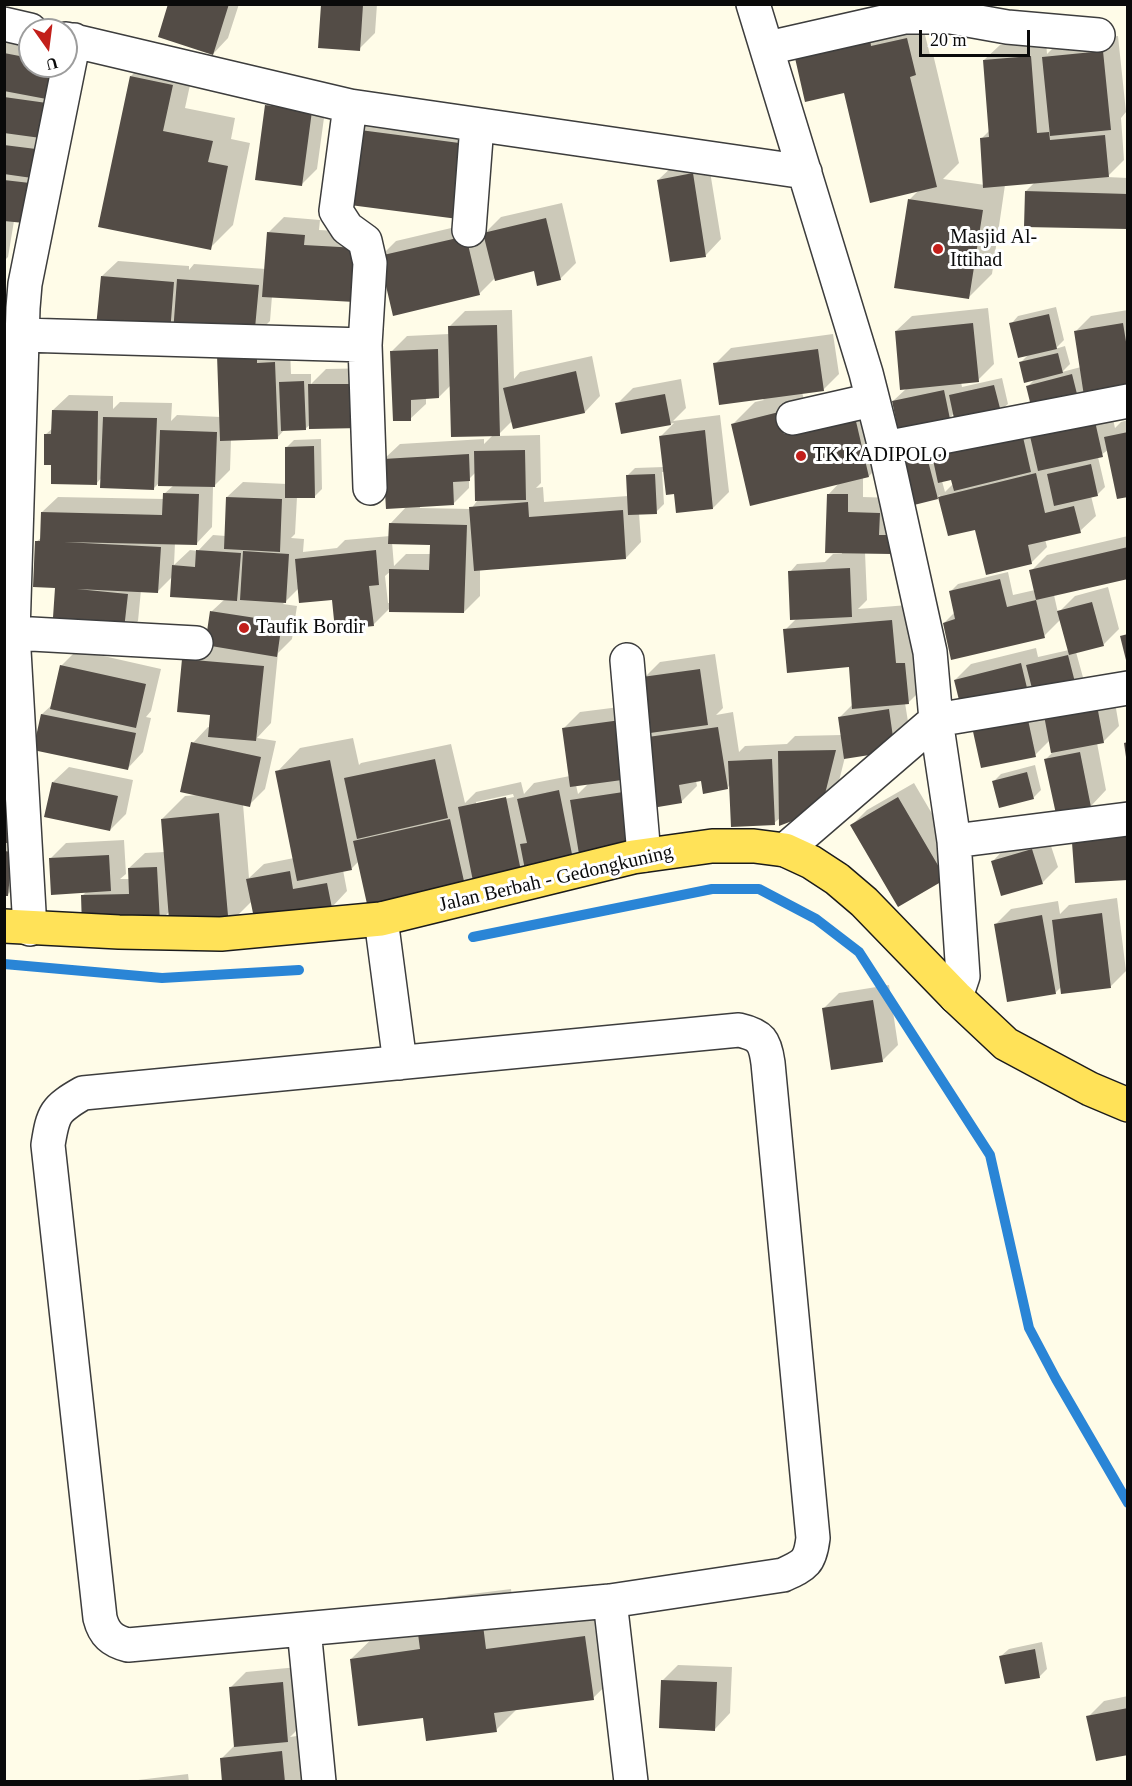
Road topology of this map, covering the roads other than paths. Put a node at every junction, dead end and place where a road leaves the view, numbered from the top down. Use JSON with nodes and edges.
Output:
{"nodes":[{"id":1,"x":753,"y":4,"type":"edge"},
{"id":2,"x":1098,"y":35,"type":"dead end"},
{"id":3,"x":78,"y":42,"type":"edge"},
{"id":4,"x":768,"y":48,"type":"junction"},
{"id":5,"x":63,"y":78,"type":"edge"},
{"id":6,"x":350,"y":106,"type":"junction"},
{"id":7,"x":477,"y":124,"type":"junction"},
{"id":8,"x":806,"y":172,"type":"junction"},
{"id":9,"x":469,"y":230,"type":"dead end"},
{"id":10,"x":16,"y":316,"type":"edge"},
{"id":11,"x":365,"y":345,"type":"junction"},
{"id":12,"x":872,"y":400,"type":"junction"},
{"id":13,"x":1128,"y":400,"type":"edge"},
{"id":14,"x":793,"y":418,"type":"dead end"},
{"id":15,"x":885,"y":448,"type":"junction"},
{"id":16,"x":370,"y":488,"type":"dead end"},
{"id":17,"x":10,"y":550,"type":"edge"},
{"id":18,"x":13,"y":633,"type":"junction"},
{"id":19,"x":196,"y":643,"type":"dead end"},
{"id":20,"x":627,"y":660,"type":"dead end"},
{"id":21,"x":1128,"y":688,"type":"edge"},
{"id":22,"x":936,"y":720,"type":"junction"},
{"id":23,"x":1128,"y":819,"type":"edge"},
{"id":24,"x":954,"y":841,"type":"junction"},
{"id":25,"x":784,"y":850,"type":"junction"},
{"id":26,"x":644,"y":855,"type":"junction"},
{"id":27,"x":381,"y":919,"type":"junction"},
{"id":28,"x":17,"y":928,"type":"edge"},
{"id":29,"x":956,"y":997,"type":"junction"},
{"id":30,"x":400,"y":1063,"type":"junction"},
{"id":31,"x":1128,"y":1105,"type":"edge"},
{"id":32,"x":610,"y":1601,"type":"junction"},
{"id":33,"x":304,"y":1629,"type":"junction"},
{"id":34,"x":319,"y":1782,"type":"edge"},
{"id":35,"x":631,"y":1782,"type":"edge"}],
"edges":[{"from":1,"to":4,"type":"street"},
{"from":2,"to":4,"type":"street"},
{"from":3,"to":6,"type":"street"},
{"from":4,"to":8,"type":"street"},
{"from":5,"to":10,"type":"street"},
{"from":6,"to":7,"type":"street"},
{"from":6,"to":11,"type":"street"},
{"from":7,"to":8,"type":"street"},
{"from":7,"to":9,"type":"street"},
{"from":8,"to":12,"type":"street"},
{"from":10,"to":11,"type":"street"},
{"from":10,"to":17,"type":"street"},
{"from":11,"to":16,"type":"street"},
{"from":12,"to":14,"type":"street"},
{"from":12,"to":15,"type":"street"},
{"from":13,"to":15,"type":"street"},
{"from":15,"to":22,"type":"street"},
{"from":17,"to":18,"type":"street"},
{"from":18,"to":19,"type":"street"},
{"from":18,"to":28,"type":"street"},
{"from":20,"to":26,"type":"street"},
{"from":21,"to":22,"type":"street"},
{"from":22,"to":24,"type":"street"},
{"from":22,"to":25,"type":"street"},
{"from":23,"to":24,"type":"street"},
{"from":24,"to":29,"type":"street"},
{"from":25,"to":26,"type":"main road","name":"Jalan Berbah - Gedongkuning"},
{"from":25,"to":29,"type":"main road","name":"Jalan Berbah - Gedongkuning"},
{"from":26,"to":27,"type":"main road","name":"Jalan Berbah - Gedongkuning"},
{"from":27,"to":28,"type":"main road","name":"Jalan Berbah - Gedongkuning"},
{"from":27,"to":30,"type":"street"},
{"from":29,"to":31,"type":"main road","name":"Jalan Berbah - Gedongkuning"},
{"from":30,"to":32,"type":"street"},
{"from":30,"to":33,"type":"street"},
{"from":32,"to":33,"type":"street"},
{"from":32,"to":35,"type":"street"},
{"from":33,"to":34,"type":"street"}]}
